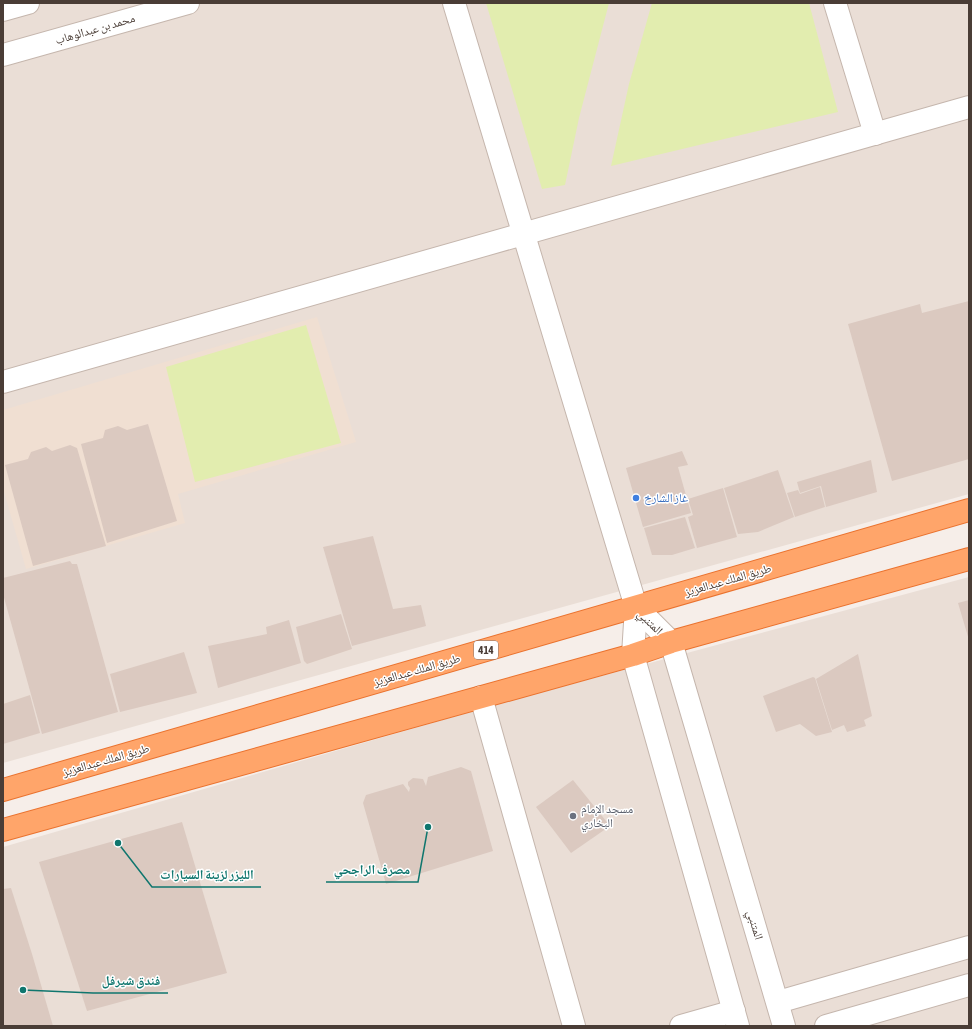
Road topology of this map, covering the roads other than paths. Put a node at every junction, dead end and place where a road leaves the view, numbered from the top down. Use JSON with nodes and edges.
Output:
{"nodes":[{"id":1,"x":28,"y":3,"type":"edge"},
{"id":2,"x":188,"y":3,"type":"edge"},
{"id":3,"x":454,"y":3,"type":"edge"},
{"id":4,"x":835,"y":3,"type":"edge"},
{"id":5,"x":3,"y":10,"type":"edge"},
{"id":6,"x":3,"y":55,"type":"edge"},
{"id":7,"x":969,"y":107,"type":"edge"},
{"id":8,"x":875,"y":134,"type":"junction"},
{"id":9,"x":523,"y":234,"type":"junction"},
{"id":10,"x":3,"y":382,"type":"edge"},
{"id":11,"x":969,"y":510,"type":"edge"},
{"id":12,"x":969,"y":560,"type":"edge"},
{"id":13,"x":636,"y":607,"type":"junction"},
{"id":14,"x":671,"y":642,"type":"junction"},
{"id":15,"x":633,"y":655,"type":"junction"},
{"id":16,"x":481,"y":697,"type":"junction"},
{"id":17,"x":3,"y":790,"type":"edge"},
{"id":18,"x":3,"y":830,"type":"edge"},
{"id":19,"x":969,"y":947,"type":"edge"},
{"id":20,"x":969,"y":985,"type":"edge"},
{"id":21,"x":778,"y":1002,"type":"junction"},
{"id":22,"x":736,"y":1018,"type":"edge"},
{"id":23,"x":574,"y":1026,"type":"edge"},
{"id":24,"x":681,"y":1026,"type":"edge"},
{"id":25,"x":784,"y":1026,"type":"edge"},
{"id":26,"x":826,"y":1026,"type":"edge"}],
"edges":[{"from":1,"to":5,"type":"street"},
{"from":2,"to":6,"type":"street","name":"محمد بن عبدالوهاب"},
{"from":3,"to":9,"type":"street"},
{"from":4,"to":8,"type":"street"},
{"from":7,"to":8,"type":"street"},
{"from":8,"to":9,"type":"street"},
{"from":9,"to":10,"type":"street"},
{"from":9,"to":13,"type":"street"},
{"from":11,"to":13,"type":"highway","name":"طريق الملك عبدالعزيز","number":"414"},
{"from":12,"to":14,"type":"highway"},
{"from":13,"to":14,"type":"street","name":"المتنبي"},
{"from":13,"to":15,"type":"street","name":"المتنبي"},
{"from":13,"to":17,"type":"highway","name":"طريق الملك عبدالعزيز","number":"414"},
{"from":14,"to":15,"type":"highway"},
{"from":14,"to":21,"type":"street","name":"المتنبي"},
{"from":15,"to":16,"type":"highway"},
{"from":15,"to":22,"type":"street","name":"المتنبي"},
{"from":16,"to":18,"type":"highway"},
{"from":16,"to":23,"type":"street"},
{"from":19,"to":21,"type":"street"},
{"from":20,"to":26,"type":"street"},
{"from":21,"to":25,"type":"street","name":"المتنبي"},
{"from":22,"to":24,"type":"street"}]}
